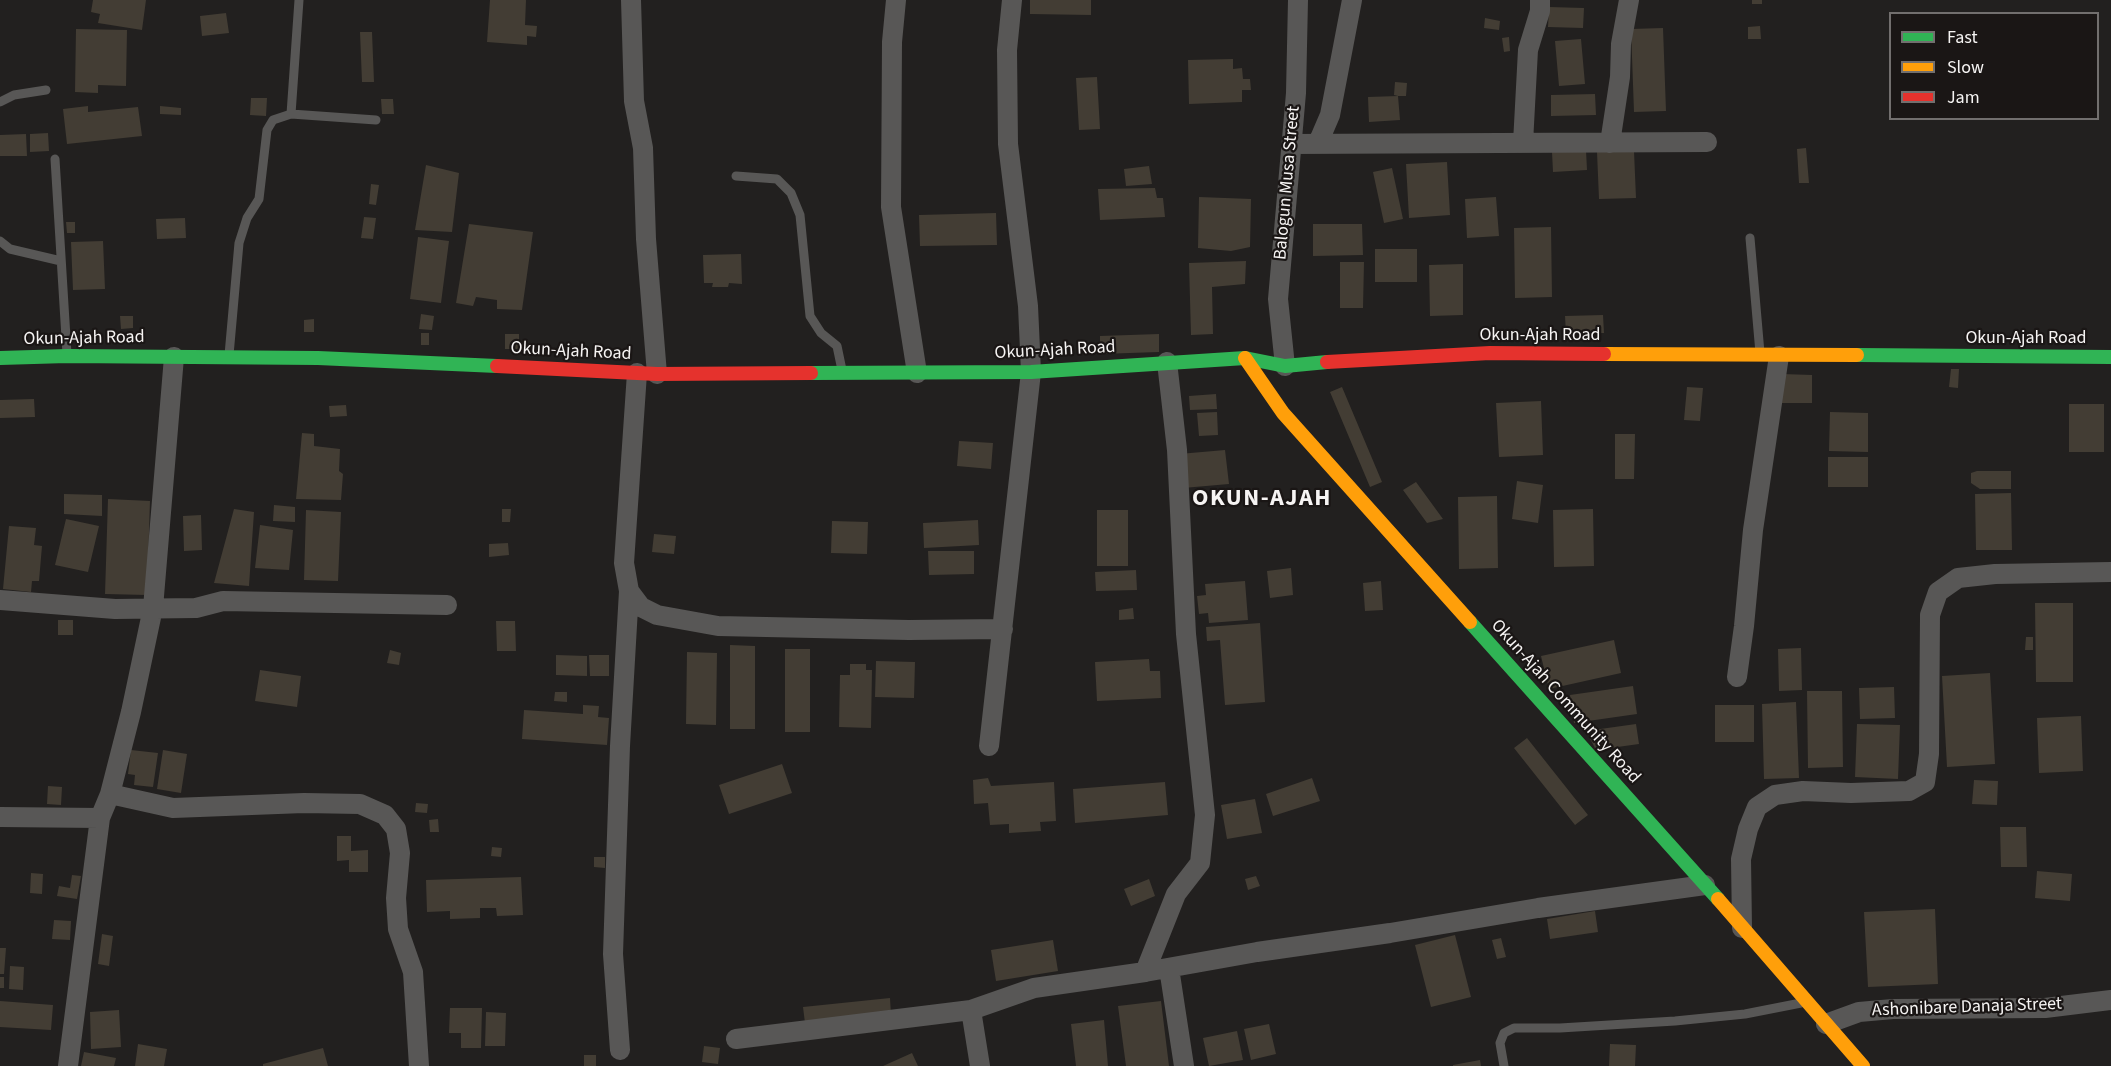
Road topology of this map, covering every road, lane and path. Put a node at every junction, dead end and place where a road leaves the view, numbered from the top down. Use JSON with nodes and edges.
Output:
{"nodes":[{"id":1,"x":299,"y":0,"type":"edge"},
{"id":2,"x":631,"y":0,"type":"edge"},
{"id":3,"x":896,"y":0,"type":"edge"},
{"id":4,"x":1012,"y":0,"type":"edge"},
{"id":5,"x":1298,"y":0,"type":"edge"},
{"id":6,"x":1352,"y":0,"type":"edge"},
{"id":7,"x":1540,"y":0,"type":"edge"},
{"id":8,"x":1629,"y":0,"type":"edge"},
{"id":9,"x":46,"y":90,"type":"dead end"},
{"id":10,"x":0,"y":102,"type":"edge"},
{"id":11,"x":291,"y":114,"type":"junction"},
{"id":12,"x":376,"y":120,"type":"dead end"},
{"id":13,"x":1610,"y":142,"type":"junction"},
{"id":14,"x":1707,"y":142,"type":"dead end"},
{"id":15,"x":1318,"y":143,"type":"junction"},
{"id":16,"x":1522,"y":143,"type":"junction"},
{"id":17,"x":1292,"y":144,"type":"junction"},
{"id":18,"x":56,"y":159,"type":"dead end"},
{"id":19,"x":736,"y":176,"type":"dead end"},
{"id":20,"x":1750,"y":238,"type":"dead end"},
{"id":21,"x":0,"y":241,"type":"edge"},
{"id":22,"x":61,"y":261,"type":"junction"},
{"id":23,"x":67,"y":356,"type":"junction"},
{"id":24,"x":1770,"y":356,"type":"junction"},
{"id":25,"x":174,"y":357,"type":"junction"},
{"id":26,"x":229,"y":357,"type":"junction"},
{"id":27,"x":2111,"y":357,"type":"edge"},
{"id":28,"x":0,"y":358,"type":"edge"},
{"id":29,"x":1245,"y":358,"type":"junction"},
{"id":30,"x":1167,"y":362,"type":"junction"},
{"id":31,"x":916,"y":372,"type":"junction"},
{"id":32,"x":1031,"y":372,"type":"junction"},
{"id":33,"x":637,"y":373,"type":"junction"},
{"id":34,"x":843,"y":373,"type":"junction"},
{"id":35,"x":657,"y":374,"type":"junction"},
{"id":36,"x":1285,"y":378,"type":"junction"},
{"id":37,"x":1283,"y":413,"type":"junction"},
{"id":38,"x":2111,"y":572,"type":"edge"},
{"id":39,"x":629,"y":591,"type":"junction"},
{"id":40,"x":0,"y":600,"type":"edge"},
{"id":41,"x":447,"y":605,"type":"dead end"},
{"id":42,"x":153,"y":608,"type":"junction"},
{"id":43,"x":1003,"y":629,"type":"junction"},
{"id":44,"x":1737,"y":677,"type":"dead end"},
{"id":45,"x":989,"y":746,"type":"dead end"},
{"id":46,"x":110,"y":794,"type":"junction"},
{"id":47,"x":0,"y":817,"type":"edge"},
{"id":48,"x":100,"y":818,"type":"junction"},
{"id":49,"x":1705,"y":885,"type":"junction"},
{"id":50,"x":1742,"y":928,"type":"junction"},
{"id":51,"x":1169,"y":968,"type":"junction"},
{"id":52,"x":1145,"y":972,"type":"junction"},
{"id":53,"x":2111,"y":1000,"type":"edge"},
{"id":54,"x":1807,"y":1002,"type":"junction"},
{"id":55,"x":972,"y":1010,"type":"junction"},
{"id":56,"x":1826,"y":1024,"type":"junction"},
{"id":57,"x":735,"y":1039,"type":"dead end"},
{"id":58,"x":620,"y":1050,"type":"dead end"},
{"id":59,"x":68,"y":1066,"type":"edge"},
{"id":60,"x":419,"y":1066,"type":"edge"},
{"id":61,"x":980,"y":1066,"type":"edge"},
{"id":62,"x":1184,"y":1066,"type":"edge"},
{"id":63,"x":1504,"y":1066,"type":"edge"},
{"id":64,"x":1863,"y":1066,"type":"edge"}],
"edges":[{"from":1,"to":11,"type":"lane"},
{"from":2,"to":35,"type":"street"},
{"from":3,"to":31,"type":"street"},
{"from":4,"to":32,"type":"street"},
{"from":5,"to":17,"type":"street","name":"Balogun Musa Street"},
{"from":6,"to":15,"type":"street"},
{"from":7,"to":16,"type":"street"},
{"from":8,"to":13,"type":"street"},
{"from":9,"to":10,"type":"lane"},
{"from":11,"to":12,"type":"lane"},
{"from":11,"to":26,"type":"lane"},
{"from":13,"to":14,"type":"street"},
{"from":13,"to":16,"type":"street"},
{"from":15,"to":16,"type":"street"},
{"from":15,"to":17,"type":"street"},
{"from":17,"to":36,"type":"street","name":"Balogun Musa Street"},
{"from":18,"to":22,"type":"lane"},
{"from":19,"to":34,"type":"lane"},
{"from":20,"to":24,"type":"lane"},
{"from":21,"to":22,"type":"lane"},
{"from":22,"to":23,"type":"lane"},
{"from":23,"to":25,"type":"street","name":"Okun-Ajah Road"},
{"from":23,"to":28,"type":"street","name":"Okun-Ajah Road"},
{"from":24,"to":27,"type":"street","name":"Okun-Ajah Road"},
{"from":24,"to":36,"type":"street","name":"Okun-Ajah Road"},
{"from":24,"to":44,"type":"street"},
{"from":25,"to":26,"type":"street","name":"Okun-Ajah Road"},
{"from":25,"to":42,"type":"street"},
{"from":26,"to":33,"type":"street","name":"Okun-Ajah Road"},
{"from":29,"to":30,"type":"street","name":"Okun-Ajah Road"},
{"from":29,"to":36,"type":"street","name":"Okun-Ajah Road"},
{"from":29,"to":37,"type":"street","name":"Okun-Ajah Community Road"},
{"from":30,"to":32,"type":"street","name":"Okun-Ajah Road"},
{"from":30,"to":52,"type":"street"},
{"from":31,"to":32,"type":"street","name":"Okun-Ajah Road"},
{"from":31,"to":34,"type":"street","name":"Okun-Ajah Road"},
{"from":32,"to":43,"type":"street"},
{"from":33,"to":35,"type":"street","name":"Okun-Ajah Road"},
{"from":33,"to":39,"type":"street"},
{"from":34,"to":35,"type":"street","name":"Okun-Ajah Road"},
{"from":36,"to":37,"type":"street"},
{"from":37,"to":49,"type":"street","name":"Okun-Ajah Community Road"},
{"from":38,"to":50,"type":"street"},
{"from":39,"to":43,"type":"street"},
{"from":39,"to":58,"type":"street"},
{"from":40,"to":42,"type":"street"},
{"from":41,"to":42,"type":"street"},
{"from":42,"to":46,"type":"street"},
{"from":43,"to":45,"type":"street"},
{"from":46,"to":48,"type":"street"},
{"from":46,"to":60,"type":"street"},
{"from":47,"to":48,"type":"street"},
{"from":48,"to":59,"type":"street"},
{"from":49,"to":50,"type":"street","name":"Okun-Ajah Community Road"},
{"from":49,"to":51,"type":"street"},
{"from":50,"to":54,"type":"street","name":"Okun-Ajah Community Road"},
{"from":51,"to":52,"type":"street"},
{"from":51,"to":62,"type":"street"},
{"from":52,"to":55,"type":"street"},
{"from":53,"to":56,"type":"street","name":"Ashonibare Danaja Street"},
{"from":54,"to":56,"type":"street","name":"Okun-Ajah Community Road"},
{"from":54,"to":63,"type":"lane"},
{"from":55,"to":57,"type":"street"},
{"from":55,"to":61,"type":"street"},
{"from":56,"to":64,"type":"street","name":"Okun-Ajah Community Road"}]}
